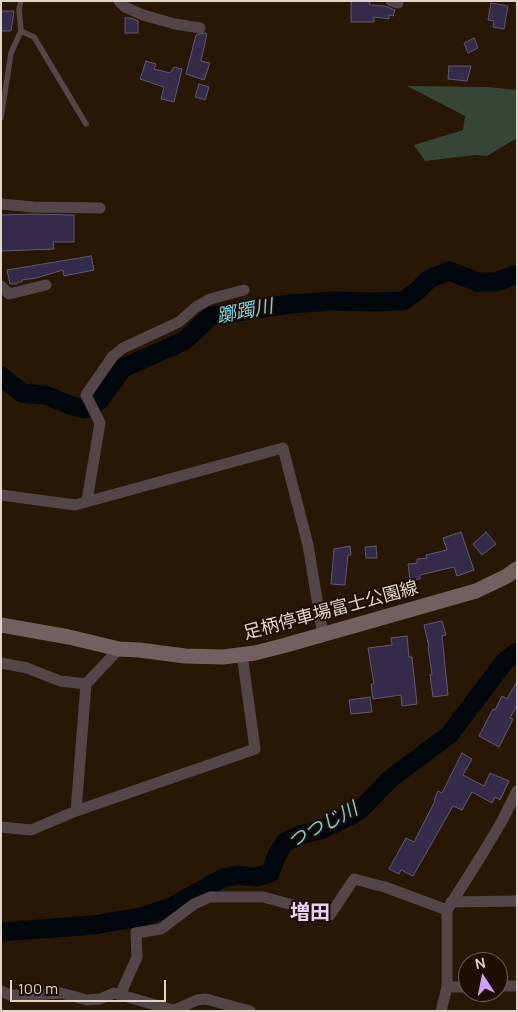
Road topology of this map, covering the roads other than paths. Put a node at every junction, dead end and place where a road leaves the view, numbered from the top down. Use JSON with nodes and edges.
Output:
{"nodes":[{"id":1,"x":21,"y":1,"type":"edge"},
{"id":2,"x":119,"y":1,"type":"edge"},
{"id":3,"x":391,"y":1,"type":"edge"},
{"id":4,"x":398,"y":1,"type":"edge"},
{"id":5,"x":200,"y":28,"type":"dead end"},
{"id":6,"x":21,"y":31,"type":"junction"},
{"id":7,"x":1,"y":118,"type":"edge"},
{"id":8,"x":86,"y":124,"type":"dead end"},
{"id":9,"x":1,"y":204,"type":"edge"},
{"id":10,"x":100,"y":208,"type":"dead end"},
{"id":11,"x":46,"y":285,"type":"dead end"},
{"id":12,"x":1,"y":286,"type":"edge"},
{"id":13,"x":244,"y":290,"type":"dead end"},
{"id":14,"x":1,"y":495,"type":"edge"},
{"id":15,"x":87,"y":501,"type":"junction"},
{"id":16,"x":517,"y":569,"type":"edge"},
{"id":17,"x":1,"y":625,"type":"edge"},
{"id":18,"x":324,"y":635,"type":"junction"},
{"id":19,"x":119,"y":650,"type":"junction"},
{"id":20,"x":242,"y":654,"type":"junction"},
{"id":21,"x":1,"y":663,"type":"edge"},
{"id":22,"x":86,"y":684,"type":"junction"},
{"id":23,"x":517,"y":791,"type":"edge"},
{"id":24,"x":76,"y":811,"type":"junction"},
{"id":25,"x":1,"y":827,"type":"edge"},
{"id":26,"x":517,"y":901,"type":"edge"},
{"id":27,"x":449,"y":906,"type":"junction"},
{"id":28,"x":447,"y":987,"type":"junction"},
{"id":29,"x":458,"y":987,"type":"edge"},
{"id":30,"x":1,"y":991,"type":"edge"},
{"id":31,"x":120,"y":995,"type":"junction"},
{"id":32,"x":173,"y":1010,"type":"edge"},
{"id":33,"x":250,"y":1011,"type":"edge"},
{"id":34,"x":441,"y":1011,"type":"edge"}],
"edges":[{"from":1,"to":6,"type":"lane"},
{"from":2,"to":5,"type":"street"},
{"from":3,"to":4,"type":"street"},
{"from":6,"to":7,"type":"lane"},
{"from":6,"to":8,"type":"lane"},
{"from":9,"to":10,"type":"street"},
{"from":11,"to":12,"type":"street"},
{"from":13,"to":15,"type":"street"},
{"from":14,"to":15,"type":"street"},
{"from":15,"to":18,"type":"street"},
{"from":16,"to":18,"type":"main road","name":"足柄停車場富士公園線"},
{"from":17,"to":19,"type":"main road","name":"足柄停車場富士公園線"},
{"from":18,"to":20,"type":"main road","name":"足柄停車場富士公園線"},
{"from":19,"to":20,"type":"main road","name":"足柄停車場富士公園線"},
{"from":19,"to":22,"type":"street"},
{"from":20,"to":24,"type":"street"},
{"from":21,"to":22,"type":"street"},
{"from":22,"to":24,"type":"street"},
{"from":23,"to":27,"type":"street"},
{"from":24,"to":25,"type":"street"},
{"from":26,"to":27,"type":"street"},
{"from":27,"to":28,"type":"street"},
{"from":27,"to":31,"type":"street"},
{"from":28,"to":29,"type":"street"},
{"from":28,"to":34,"type":"street"},
{"from":30,"to":31,"type":"street"},
{"from":31,"to":32,"type":"street"},
{"from":32,"to":33,"type":"street"}]}
